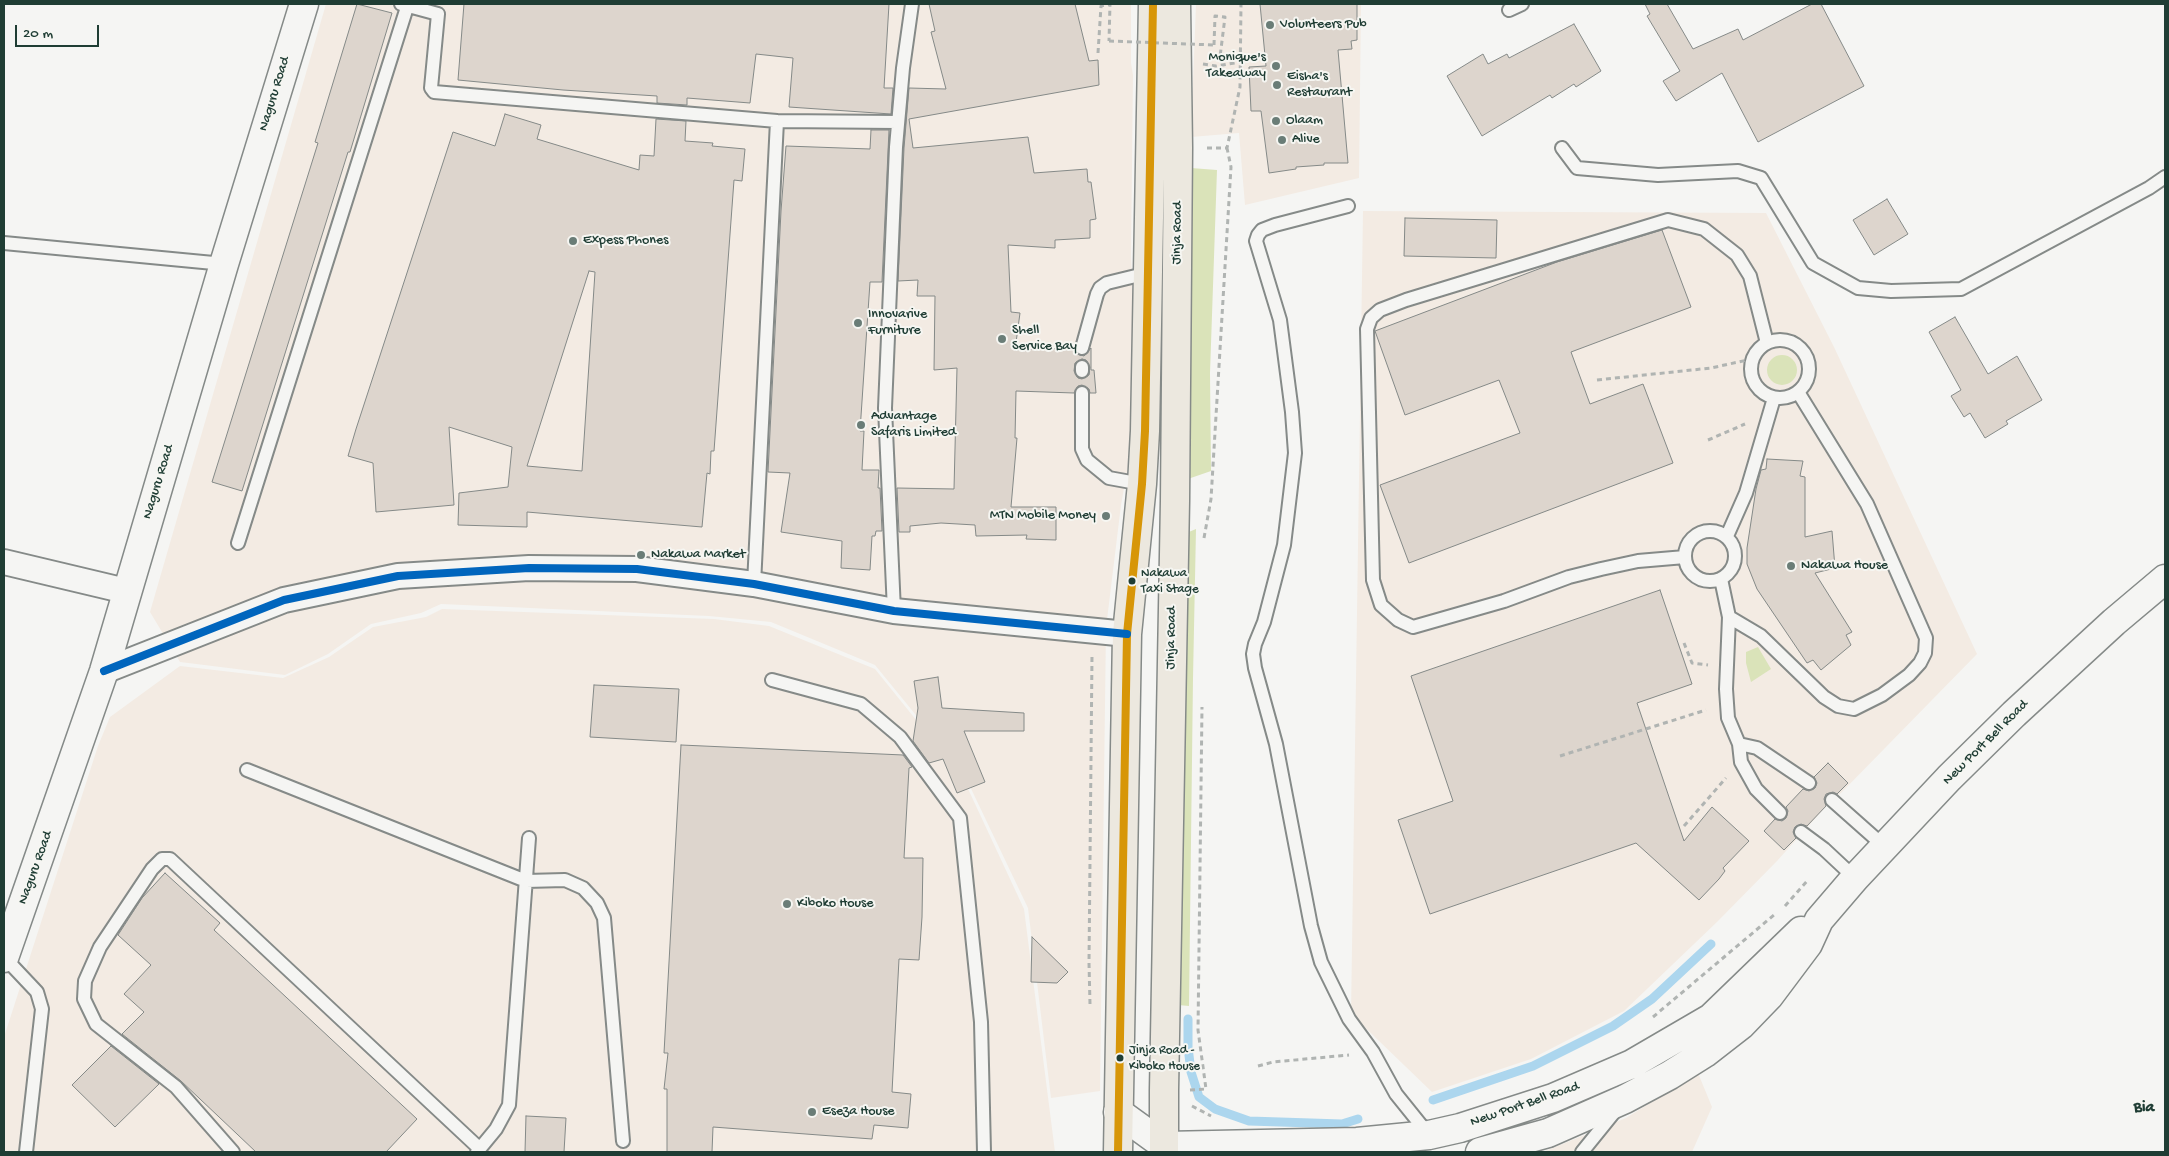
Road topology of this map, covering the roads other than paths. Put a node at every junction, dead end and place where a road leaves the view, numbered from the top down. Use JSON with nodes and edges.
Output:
{"nodes":[{"id":1,"x":304,"y":4,"type":"edge"},
{"id":2,"x":405,"y":4,"type":"edge"},
{"id":3,"x":912,"y":4,"type":"edge"},
{"id":4,"x":1153,"y":4,"type":"edge"},
{"id":5,"x":1176,"y":4,"type":"edge"},
{"id":6,"x":1522,"y":4,"type":"edge"},
{"id":7,"x":1509,"y":10,"type":"dead end"},
{"id":8,"x":777,"y":121,"type":"junction"},
{"id":9,"x":898,"y":122,"type":"junction"},
{"id":10,"x":1562,"y":148,"type":"dead end"},
{"id":11,"x":2165,"y":177,"type":"edge"},
{"id":12,"x":1348,"y":206,"type":"dead end"},
{"id":13,"x":4,"y":243,"type":"edge"},
{"id":14,"x":224,"y":264,"type":"junction"},
{"id":15,"x":1148,"y":273,"type":"junction"},
{"id":16,"x":1767,"y":343,"type":"junction"},
{"id":17,"x":1082,"y":348,"type":"dead end"},
{"id":18,"x":1798,"y":392,"type":"junction"},
{"id":19,"x":1082,"y":393,"type":"dead end"},
{"id":20,"x":1774,"y":398,"type":"junction"},
{"id":21,"x":1142,"y":484,"type":"junction"},
{"id":22,"x":1727,"y":536,"type":"junction"},
{"id":23,"x":238,"y":543,"type":"dead end"},
{"id":24,"x":1685,"y":557,"type":"junction"},
{"id":25,"x":4,"y":562,"type":"edge"},
{"id":26,"x":1721,"y":579,"type":"junction"},
{"id":27,"x":2165,"y":579,"type":"edge"},
{"id":28,"x":754,"y":584,"type":"junction"},
{"id":29,"x":126,"y":591,"type":"junction"},
{"id":30,"x":894,"y":611,"type":"junction"},
{"id":31,"x":1729,"y":617,"type":"junction"},
{"id":32,"x":1127,"y":634,"type":"junction"},
{"id":33,"x":104,"y":671,"type":"junction"},
{"id":34,"x":772,"y":680,"type":"dead end"},
{"id":35,"x":1739,"y":744,"type":"junction"},
{"id":36,"x":247,"y":770,"type":"dead end"},
{"id":37,"x":1809,"y":783,"type":"dead end"},
{"id":38,"x":1832,"y":800,"type":"dead end"},
{"id":39,"x":1780,"y":813,"type":"dead end"},
{"id":40,"x":1801,"y":832,"type":"dead end"},
{"id":41,"x":529,"y":838,"type":"dead end"},
{"id":42,"x":1886,"y":847,"type":"junction"},
{"id":43,"x":1855,"y":878,"type":"junction"},
{"id":44,"x":526,"y":881,"type":"junction"},
{"id":45,"x":1819,"y":920,"type":"junction"},
{"id":46,"x":4,"y":957,"type":"edge"},
{"id":47,"x":1625,"y":1099,"type":"junction"},
{"id":48,"x":1118,"y":1112,"type":"junction"},
{"id":49,"x":1429,"y":1135,"type":"junction"},
{"id":50,"x":623,"y":1141,"type":"dead end"},
{"id":51,"x":1169,"y":1148,"type":"edge"},
{"id":52,"x":479,"y":1151,"type":"edge"},
{"id":53,"x":26,"y":1152,"type":"edge"},
{"id":54,"x":233,"y":1152,"type":"edge"},
{"id":55,"x":984,"y":1152,"type":"edge"},
{"id":56,"x":1118,"y":1152,"type":"edge"},
{"id":57,"x":1480,"y":1152,"type":"edge"},
{"id":58,"x":1582,"y":1152,"type":"edge"}],
"edges":[{"from":1,"to":14,"type":"main road","name":"Naguru Road"},
{"from":2,"to":8,"type":"lane"},
{"from":2,"to":23,"type":"lane"},
{"from":3,"to":9,"type":"lane"},
{"from":4,"to":15,"type":"highway","name":"Jinja Road"},
{"from":5,"to":51,"type":"highway","name":"Jinja Road"},
{"from":6,"to":7,"type":"lane"},
{"from":8,"to":9,"type":"lane"},
{"from":8,"to":28,"type":"lane"},
{"from":9,"to":30,"type":"lane"},
{"from":10,"to":11,"type":"lane"},
{"from":12,"to":49,"type":"lane"},
{"from":13,"to":14,"type":"lane"},
{"from":14,"to":29,"type":"main road","name":"Naguru Road"},
{"from":15,"to":17,"type":"lane"},
{"from":15,"to":21,"type":"highway","name":"Jinja Road"},
{"from":16,"to":18,"type":"lane"},
{"from":16,"to":20,"type":"lane"},
{"from":16,"to":24,"type":"lane"},
{"from":18,"to":20,"type":"lane"},
{"from":18,"to":31,"type":"lane"},
{"from":19,"to":21,"type":"lane"},
{"from":20,"to":22,"type":"lane"},
{"from":21,"to":32,"type":"highway","name":"Jinja Road"},
{"from":22,"to":24,"type":"lane"},
{"from":22,"to":26,"type":"lane"},
{"from":24,"to":26,"type":"lane"},
{"from":25,"to":29,"type":"street"},
{"from":26,"to":31,"type":"lane"},
{"from":27,"to":42,"type":"main road","name":"New Port Bell Road"},
{"from":28,"to":30,"type":"street"},
{"from":28,"to":33,"type":"street"},
{"from":29,"to":33,"type":"main road","name":"Naguru Road"},
{"from":30,"to":32,"type":"street"},
{"from":31,"to":35,"type":"lane"},
{"from":32,"to":48,"type":"highway","name":"Jinja Road"},
{"from":33,"to":46,"type":"main road","name":"Naguru Road"},
{"from":34,"to":55,"type":"lane"},
{"from":35,"to":37,"type":"lane"},
{"from":35,"to":39,"type":"lane"},
{"from":36,"to":44,"type":"lane"},
{"from":38,"to":42,"type":"lane"},
{"from":40,"to":43,"type":"lane"},
{"from":41,"to":44,"type":"lane"},
{"from":42,"to":43,"type":"main road","name":"New Port Bell Road"},
{"from":43,"to":45,"type":"main road","name":"New Port Bell Road"},
{"from":44,"to":50,"type":"lane"},
{"from":44,"to":52,"type":"lane"},
{"from":45,"to":47,"type":"main road","name":"New Port Bell Road"},
{"from":45,"to":49,"type":"main road","name":"New Port Bell Road"},
{"from":46,"to":53,"type":"lane"},
{"from":47,"to":57,"type":"main road","name":"New Port Bell Road"},
{"from":47,"to":58,"type":"lane"},
{"from":48,"to":51,"type":"main road"},
{"from":48,"to":56,"type":"highway","name":"Jinja Road"},
{"from":49,"to":51,"type":"main road","name":"New Port Bell Road"},
{"from":52,"to":54,"type":"lane"}]}
